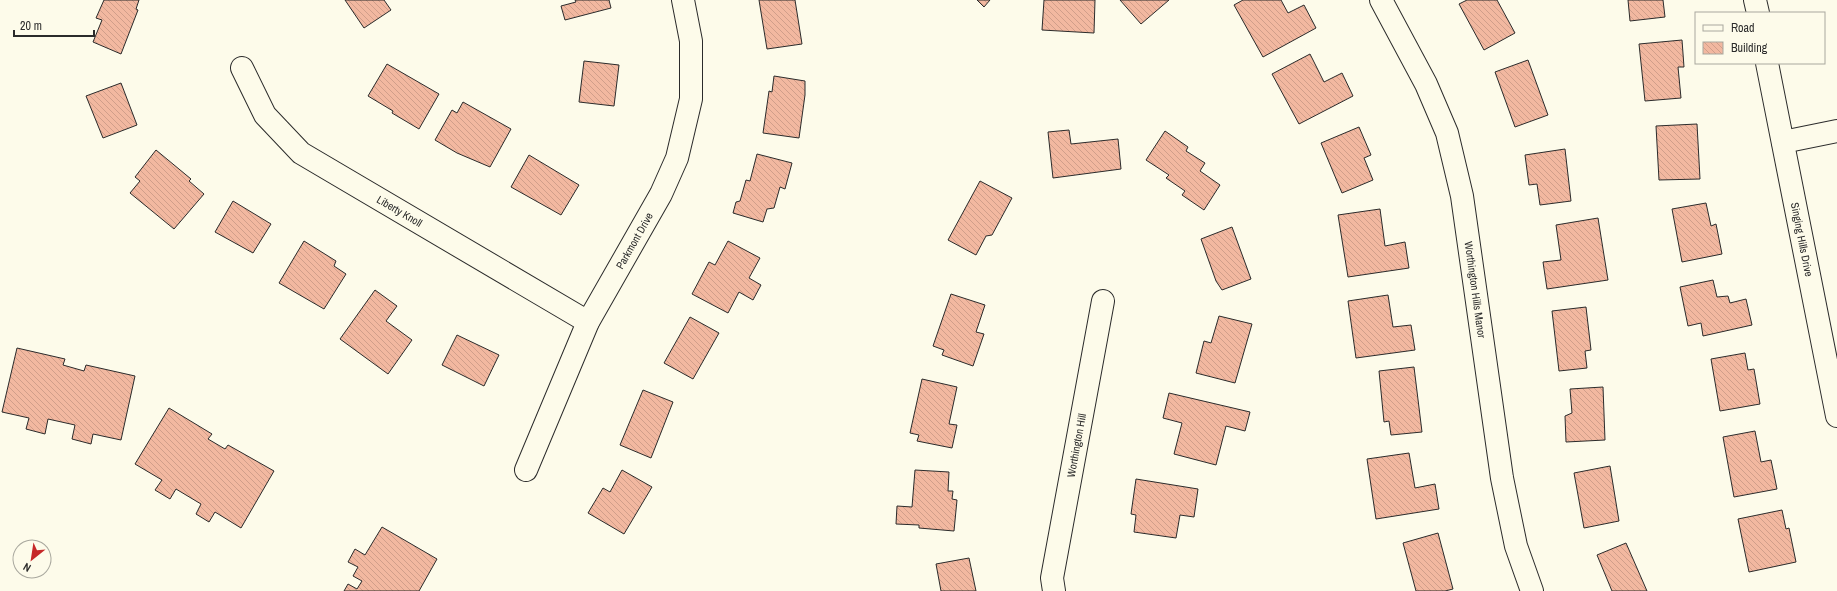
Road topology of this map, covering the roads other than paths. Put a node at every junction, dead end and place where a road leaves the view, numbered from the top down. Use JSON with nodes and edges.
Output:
{"nodes":[{"id":1,"x":683,"y":0,"type":"edge"},
{"id":2,"x":1381,"y":0,"type":"edge"},
{"id":3,"x":1755,"y":0,"type":"edge"},
{"id":4,"x":1758,"y":12,"type":"edge"},
{"id":5,"x":1767,"y":64,"type":"edge"},
{"id":6,"x":242,"y":68,"type":"dead end"},
{"id":7,"x":1837,"y":131,"type":"edge"},
{"id":8,"x":1782,"y":142,"type":"junction"},
{"id":9,"x":1103,"y":301,"type":"dead end"},
{"id":10,"x":588,"y":322,"type":"junction"},
{"id":11,"x":1837,"y":416,"type":"edge"},
{"id":12,"x":526,"y":470,"type":"dead end"},
{"id":13,"x":1054,"y":591,"type":"edge"},
{"id":14,"x":1532,"y":591,"type":"edge"}],
"edges":[{"from":1,"to":10,"type":"street","name":"Parkmont Drive"},
{"from":2,"to":14,"type":"street","name":"Worthington Hills Manor"},
{"from":3,"to":4,"type":"street"},
{"from":5,"to":8,"type":"street","name":"Singing Hills Drive"},
{"from":6,"to":10,"type":"street","name":"Liberty Knoll"},
{"from":7,"to":8,"type":"street"},
{"from":8,"to":11,"type":"street","name":"Singing Hills Drive"},
{"from":9,"to":13,"type":"street","name":"Worthington Hill"},
{"from":10,"to":12,"type":"street","name":"Parkmont Drive"}]}
